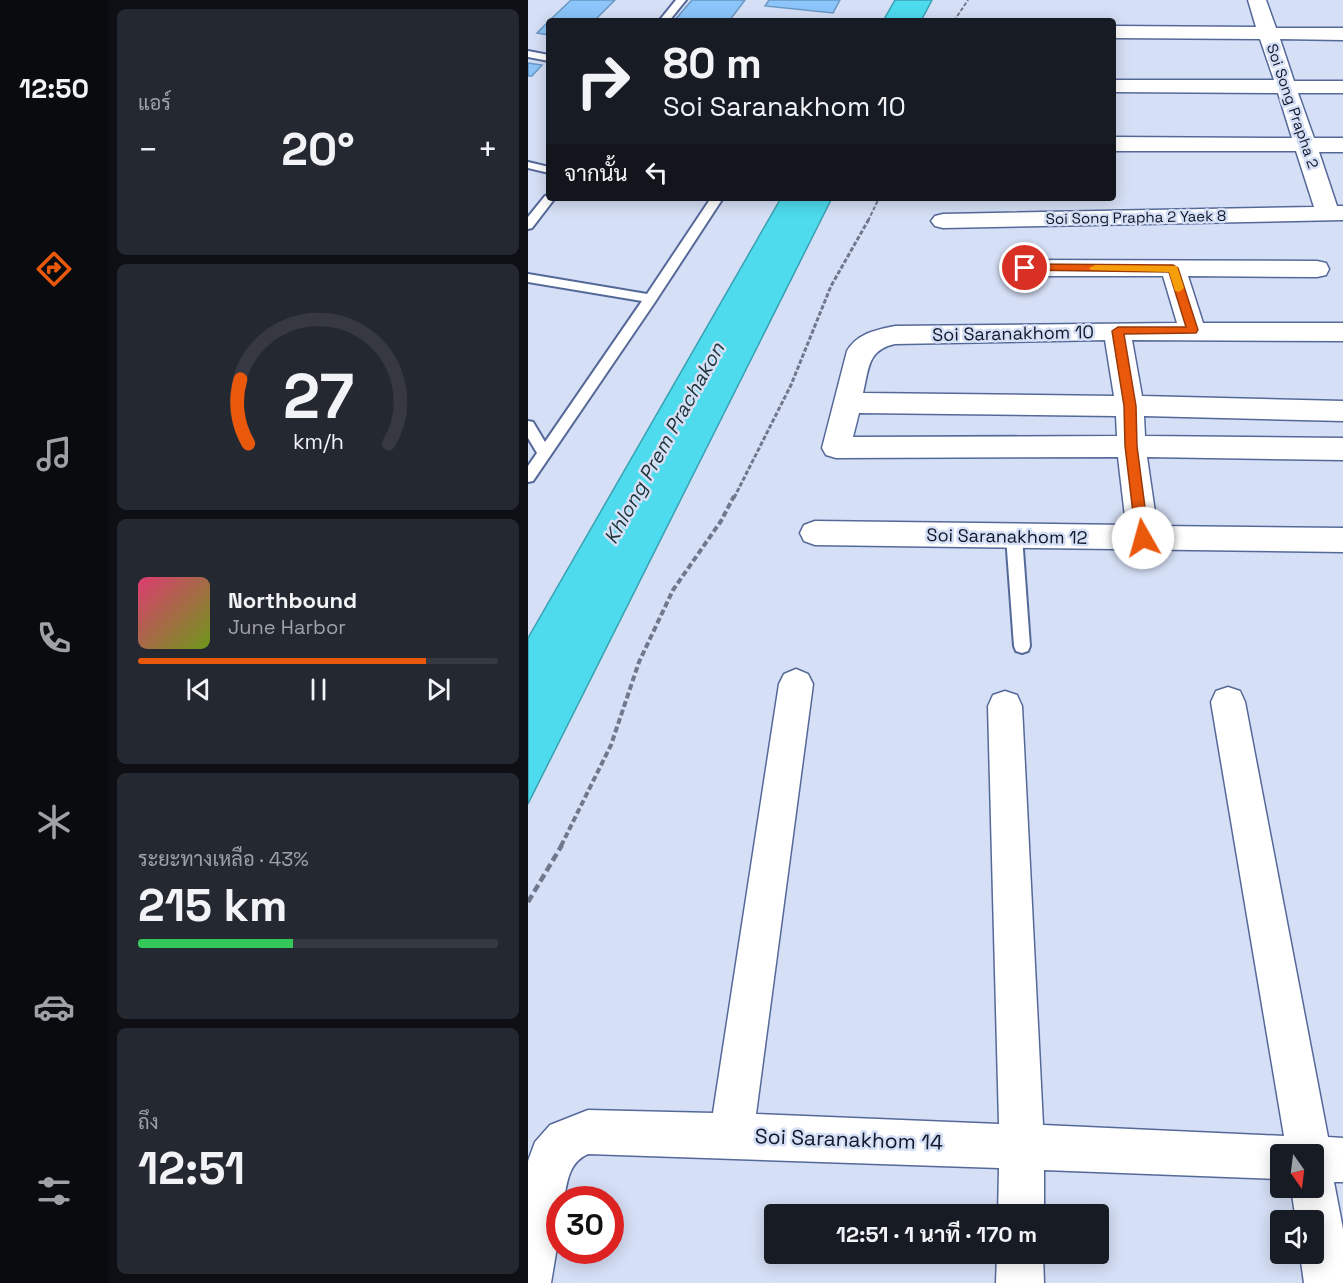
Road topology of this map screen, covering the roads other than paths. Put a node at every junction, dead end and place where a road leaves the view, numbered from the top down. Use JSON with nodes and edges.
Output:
{"nodes":[{"id":1,"x":681,"y":0,"type":"edge"},
{"id":2,"x":1257,"y":0,"type":"edge"},
{"id":3,"x":666,"y":18,"type":"edge"},
{"id":4,"x":1116,"y":32,"type":"edge"},
{"id":5,"x":1268,"y":34,"type":"junction"},
{"id":6,"x":1343,"y":34,"type":"edge"},
{"id":7,"x":528,"y":54,"type":"edge"},
{"id":8,"x":546,"y":57,"type":"edge"},
{"id":9,"x":1116,"y":86,"type":"edge"},
{"id":10,"x":1286,"y":87,"type":"junction"},
{"id":11,"x":1343,"y":87,"type":"edge"},
{"id":12,"x":1116,"y":144,"type":"edge"},
{"id":13,"x":1305,"y":145,"type":"junction"},
{"id":14,"x":1343,"y":145,"type":"edge"},
{"id":15,"x":528,"y":165,"type":"edge"},
{"id":16,"x":546,"y":169,"type":"edge"},
{"id":17,"x":547,"y":201,"type":"edge"},
{"id":18,"x":715,"y":201,"type":"edge"},
{"id":19,"x":1336,"y":213,"type":"edge"},
{"id":20,"x":943,"y":221,"type":"dead end"},
{"id":21,"x":528,"y":225,"type":"edge"},
{"id":22,"x":1025,"y":268,"type":"dead end"},
{"id":23,"x":1173,"y":268,"type":"junction"},
{"id":24,"x":1317,"y":269,"type":"dead end"},
{"id":25,"x":528,"y":278,"type":"edge"},
{"id":26,"x":651,"y":299,"type":"junction"},
{"id":27,"x":1192,"y":330,"type":"junction"},
{"id":28,"x":1118,"y":331,"type":"junction"},
{"id":29,"x":1343,"y":332,"type":"edge"},
{"id":30,"x":849,"y":403,"type":"junction"},
{"id":31,"x":1130,"y":406,"type":"junction"},
{"id":32,"x":1343,"y":411,"type":"edge"},
{"id":33,"x":528,"y":426,"type":"edge"},
{"id":34,"x":1131,"y":446,"type":"junction"},
{"id":35,"x":1343,"y":449,"type":"edge"},
{"id":36,"x":544,"y":453,"type":"junction"},
{"id":37,"x":528,"y":477,"type":"edge"},
{"id":38,"x":815,"y":533,"type":"dead end"},
{"id":39,"x":1014,"y":536,"type":"junction"},
{"id":40,"x":1143,"y":538,"type":"junction"},
{"id":41,"x":1343,"y":540,"type":"edge"},
{"id":42,"x":1022,"y":646,"type":"dead end"},
{"id":43,"x":796,"y":684,"type":"dead end"},
{"id":44,"x":1228,"y":702,"type":"dead end"},
{"id":45,"x":1005,"y":706,"type":"dead end"},
{"id":46,"x":731,"y":1135,"type":"junction"},
{"id":47,"x":1307,"y":1144,"type":"edge"},
{"id":48,"x":1022,"y":1146,"type":"junction"},
{"id":49,"x":1270,"y":1157,"type":"edge"},
{"id":50,"x":1324,"y":1159,"type":"edge"},
{"id":51,"x":1343,"y":1160,"type":"edge"},
{"id":52,"x":1315,"y":1198,"type":"edge"},
{"id":53,"x":1021,"y":1204,"type":"edge"},
{"id":54,"x":1020,"y":1264,"type":"edge"},
{"id":55,"x":528,"y":1282,"type":"edge"},
{"id":56,"x":1020,"y":1283,"type":"edge"},
{"id":57,"x":1328,"y":1283,"type":"edge"}],
"edges":[{"from":1,"to":3,"type":"lane"},
{"from":2,"to":5,"type":"street","name":"Soi Song Prapha 2"},
{"from":4,"to":5,"type":"street"},
{"from":5,"to":6,"type":"street"},
{"from":5,"to":10,"type":"street","name":"Soi Song Prapha 2"},
{"from":7,"to":8,"type":"lane"},
{"from":9,"to":10,"type":"street"},
{"from":10,"to":11,"type":"street"},
{"from":10,"to":13,"type":"street","name":"Soi Song Prapha 2"},
{"from":12,"to":13,"type":"street"},
{"from":13,"to":14,"type":"street"},
{"from":13,"to":19,"type":"street","name":"Soi Song Prapha 2"},
{"from":15,"to":16,"type":"lane"},
{"from":17,"to":21,"type":"lane"},
{"from":18,"to":26,"type":"lane"},
{"from":19,"to":20,"type":"street","name":"Soi Song Prapha 2 Yaek 8"},
{"from":22,"to":23,"type":"street"},
{"from":23,"to":24,"type":"street"},
{"from":23,"to":27,"type":"street"},
{"from":25,"to":26,"type":"lane"},
{"from":26,"to":36,"type":"lane"},
{"from":27,"to":28,"type":"street","name":"Soi Saranakhom 10"},
{"from":27,"to":29,"type":"street","name":"Soi Saranakhom 10"},
{"from":28,"to":30,"type":"street","name":"Soi Saranakhom 10"},
{"from":28,"to":31,"type":"street"},
{"from":30,"to":31,"type":"street"},
{"from":30,"to":34,"type":"street","name":"Soi Saranakhom 10"},
{"from":31,"to":32,"type":"street"},
{"from":31,"to":34,"type":"street"},
{"from":33,"to":36,"type":"lane"},
{"from":34,"to":35,"type":"street"},
{"from":34,"to":40,"type":"street"},
{"from":36,"to":37,"type":"lane"},
{"from":38,"to":39,"type":"street","name":"Soi Saranakhom 12"},
{"from":39,"to":40,"type":"street","name":"Soi Saranakhom 12"},
{"from":39,"to":42,"type":"lane"},
{"from":40,"to":41,"type":"street","name":"Soi Saranakhom 12"},
{"from":43,"to":46,"type":"street"},
{"from":44,"to":47,"type":"street"},
{"from":45,"to":48,"type":"street"},
{"from":46,"to":48,"type":"street","name":"Soi Saranakhom 14"},
{"from":46,"to":55,"type":"street","name":"Soi Saranakhom 14"},
{"from":48,"to":49,"type":"street","name":"Soi Saranakhom 14"},
{"from":48,"to":53,"type":"street"},
{"from":50,"to":51,"type":"street"},
{"from":52,"to":57,"type":"street"},
{"from":54,"to":56,"type":"street"}]}
